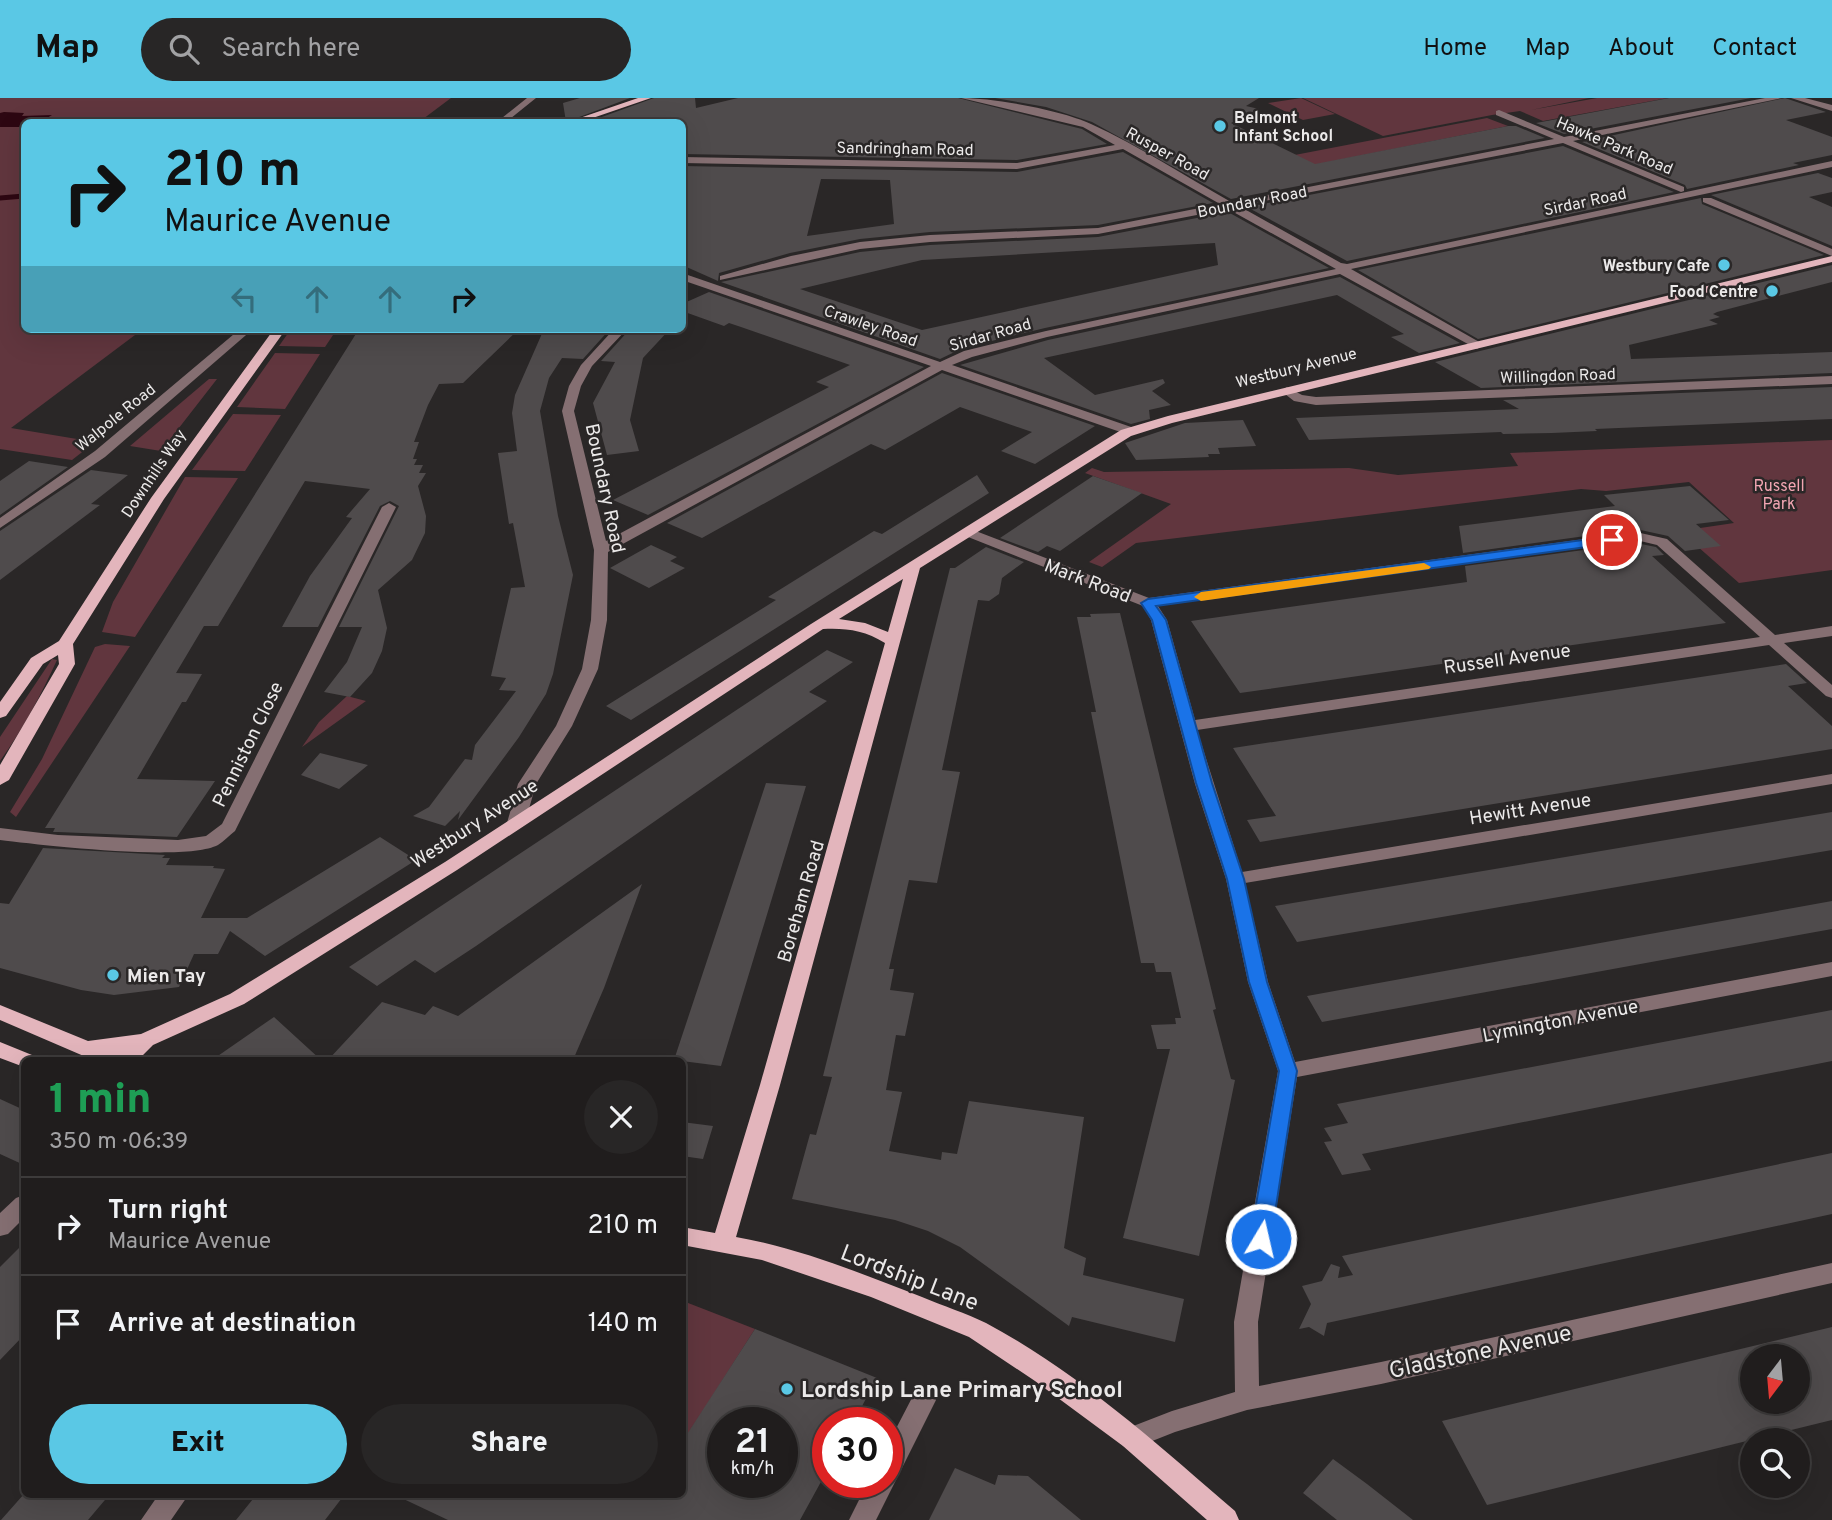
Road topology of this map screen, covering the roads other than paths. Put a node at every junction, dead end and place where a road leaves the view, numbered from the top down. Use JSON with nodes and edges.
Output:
{"nodes":[{"id":1,"x":532,"y":98,"type":"edge"},
{"id":2,"x":647,"y":98,"type":"edge"},
{"id":3,"x":965,"y":98,"type":"edge"},
{"id":4,"x":1779,"y":98,"type":"edge"},
{"id":5,"x":1795,"y":98,"type":"edge"},
{"id":6,"x":1832,"y":108,"type":"edge"},
{"id":7,"x":1499,"y":113,"type":"dead end"},
{"id":8,"x":506,"y":119,"type":"edge"},
{"id":9,"x":582,"y":119,"type":"edge"},
{"id":10,"x":1563,"y":140,"type":"junction"},
{"id":11,"x":1125,"y":146,"type":"junction"},
{"id":12,"x":686,"y":160,"type":"edge"},
{"id":13,"x":1832,"y":164,"type":"edge"},
{"id":14,"x":1681,"y":189,"type":"dead end"},
{"id":15,"x":1707,"y":200,"type":"dead end"},
{"id":16,"x":1229,"y":205,"type":"junction"},
{"id":17,"x":1832,"y":253,"type":"edge"},
{"id":18,"x":1832,"y":258,"type":"edge"},
{"id":19,"x":1344,"y":269,"type":"junction"},
{"id":20,"x":686,"y":277,"type":"edge"},
{"id":21,"x":724,"y":278,"type":"dead end"},
{"id":22,"x":704,"y":284,"type":"junction"},
{"id":23,"x":689,"y":291,"type":"dead end"},
{"id":24,"x":242,"y":333,"type":"edge"},
{"id":25,"x":277,"y":333,"type":"edge"},
{"id":26,"x":616,"y":333,"type":"edge"},
{"id":27,"x":1477,"y":345,"type":"junction"},
{"id":28,"x":206,"y":363,"type":"junction"},
{"id":29,"x":222,"y":364,"type":"dead end"},
{"id":30,"x":940,"y":366,"type":"junction"},
{"id":31,"x":1832,"y":380,"type":"edge"},
{"id":32,"x":1287,"y":391,"type":"junction"},
{"id":33,"x":1129,"y":431,"type":"junction"},
{"id":34,"x":389,"y":508,"type":"dead end"},
{"id":35,"x":0,"y":524,"type":"edge"},
{"id":36,"x":968,"y":532,"type":"junction"},
{"id":37,"x":601,"y":550,"type":"junction"},
{"id":38,"x":913,"y":568,"type":"junction"},
{"id":39,"x":1148,"y":603,"type":"junction"},
{"id":40,"x":816,"y":626,"type":"junction"},
{"id":41,"x":1832,"y":631,"type":"edge"},
{"id":42,"x":1773,"y":640,"type":"junction"},
{"id":43,"x":894,"y":642,"type":"junction"},
{"id":44,"x":65,"y":644,"type":"junction"},
{"id":45,"x":1832,"y":693,"type":"edge"},
{"id":46,"x":0,"y":713,"type":"edge"},
{"id":47,"x":1188,"y":726,"type":"junction"},
{"id":48,"x":1832,"y":779,"type":"edge"},
{"id":49,"x":0,"y":780,"type":"edge"},
{"id":50,"x":516,"y":823,"type":"junction"},
{"id":51,"x":0,"y":834,"type":"edge"},
{"id":52,"x":1235,"y":879,"type":"junction"},
{"id":53,"x":1832,"y":969,"type":"edge"},
{"id":54,"x":0,"y":1012,"type":"edge"},
{"id":55,"x":146,"y":1040,"type":"junction"},
{"id":56,"x":87,"y":1049,"type":"junction"},
{"id":57,"x":0,"y":1050,"type":"edge"},
{"id":58,"x":105,"y":1057,"type":"edge"},
{"id":59,"x":129,"y":1057,"type":"edge"},
{"id":60,"x":21,"y":1059,"type":"edge"},
{"id":61,"x":1288,"y":1071,"type":"junction"},
{"id":62,"x":21,"y":1207,"type":"edge"},
{"id":63,"x":0,"y":1227,"type":"edge"},
{"id":64,"x":686,"y":1237,"type":"edge"},
{"id":65,"x":723,"y":1243,"type":"junction"},
{"id":66,"x":1832,"y":1273,"type":"edge"},
{"id":67,"x":1247,"y":1399,"type":"junction"},
{"id":68,"x":924,"y":1400,"type":"dead end"},
{"id":69,"x":1132,"y":1438,"type":"junction"},
{"id":70,"x":903,"y":1441,"type":"edge"},
{"id":71,"x":173,"y":1498,"type":"edge"},
{"id":72,"x":874,"y":1498,"type":"edge"},
{"id":73,"x":154,"y":1520,"type":"edge"},
{"id":74,"x":862,"y":1520,"type":"edge"},
{"id":75,"x":1226,"y":1520,"type":"edge"}],
"edges":[{"from":1,"to":8,"type":"street"},
{"from":2,"to":9,"type":"main road"},
{"from":3,"to":11,"type":"street","name":"Rusper Road"},
{"from":4,"to":10,"type":"street","name":"Boundary Road"},
{"from":5,"to":6,"type":"street"},
{"from":7,"to":10,"type":"street","name":"Hawke Park Road"},
{"from":10,"to":14,"type":"street","name":"Hawke Park Road"},
{"from":10,"to":16,"type":"street","name":"Boundary Road"},
{"from":11,"to":12,"type":"street","name":"Sandringham Road"},
{"from":11,"to":16,"type":"street","name":"Rusper Road"},
{"from":13,"to":19,"type":"street","name":"Sirdar Road"},
{"from":15,"to":17,"type":"street"},
{"from":16,"to":19,"type":"street","name":"Rusper Road"},
{"from":16,"to":21,"type":"street","name":"Boundary Road"},
{"from":18,"to":27,"type":"main road","name":"Westbury Avenue"},
{"from":19,"to":27,"type":"street","name":"Rusper Road"},
{"from":19,"to":30,"type":"street","name":"Sirdar Road"},
{"from":20,"to":22,"type":"street","name":"Crawley Road"},
{"from":22,"to":23,"type":"street"},
{"from":22,"to":30,"type":"street","name":"Crawley Road"},
{"from":24,"to":28,"type":"street","name":"Walpole Road"},
{"from":25,"to":44,"type":"main road","name":"Downhills Way"},
{"from":26,"to":37,"type":"street","name":"Boundary Road"},
{"from":27,"to":32,"type":"main road","name":"Westbury Avenue"},
{"from":28,"to":29,"type":"street"},
{"from":28,"to":35,"type":"street","name":"Walpole Road"},
{"from":30,"to":33,"type":"street","name":"Crawley Road"},
{"from":30,"to":37,"type":"street","name":"Sirdar Road"},
{"from":31,"to":32,"type":"street","name":"Willingdon Road"},
{"from":32,"to":33,"type":"main road","name":"Westbury Avenue"},
{"from":33,"to":36,"type":"main road","name":"Westbury Avenue"},
{"from":34,"to":51,"type":"street","name":"Penniston Close"},
{"from":36,"to":38,"type":"main road","name":"Westbury Avenue"},
{"from":36,"to":39,"type":"street","name":"Mark Road"},
{"from":37,"to":50,"type":"street","name":"Boundary Road"},
{"from":38,"to":40,"type":"main road","name":"Westbury Avenue"},
{"from":38,"to":43,"type":"main road","name":"Boreham Road"},
{"from":39,"to":42,"type":"street"},
{"from":39,"to":47,"type":"street","name":"Mark Road"},
{"from":40,"to":43,"type":"main road","name":"Westbury Avenue"},
{"from":40,"to":50,"type":"main road","name":"Westbury Avenue"},
{"from":41,"to":42,"type":"street","name":"Russell Avenue"},
{"from":42,"to":45,"type":"street"},
{"from":42,"to":47,"type":"street","name":"Russell Avenue"},
{"from":43,"to":65,"type":"main road","name":"Boreham Road"},
{"from":44,"to":46,"type":"main road","name":"Downhills Way"},
{"from":44,"to":49,"type":"main road","name":"Downhills Way"},
{"from":47,"to":52,"type":"street","name":"Mark Road"},
{"from":48,"to":52,"type":"street","name":"Hewitt Avenue"},
{"from":50,"to":55,"type":"main road","name":"Westbury Avenue"},
{"from":52,"to":61,"type":"street","name":"Mark Road"},
{"from":53,"to":61,"type":"street","name":"Lymington Avenue"},
{"from":54,"to":56,"type":"main road"},
{"from":55,"to":56,"type":"main road","name":"Westbury Avenue"},
{"from":55,"to":59,"type":"main road","name":"Westbury Avenue"},
{"from":56,"to":58,"type":"main road"},
{"from":57,"to":60,"type":"main road"},
{"from":61,"to":67,"type":"street","name":"Mark Road"},
{"from":62,"to":63,"type":"street"},
{"from":64,"to":65,"type":"main road","name":"Lordship Lane"},
{"from":65,"to":69,"type":"main road","name":"Lordship Lane"},
{"from":66,"to":67,"type":"street","name":"Gladstone Avenue"},
{"from":67,"to":69,"type":"street","name":"Gladstone Avenue"},
{"from":68,"to":70,"type":"street"},
{"from":69,"to":75,"type":"main road","name":"Lordship Lane"},
{"from":71,"to":73,"type":"street"},
{"from":72,"to":74,"type":"street"}]}
